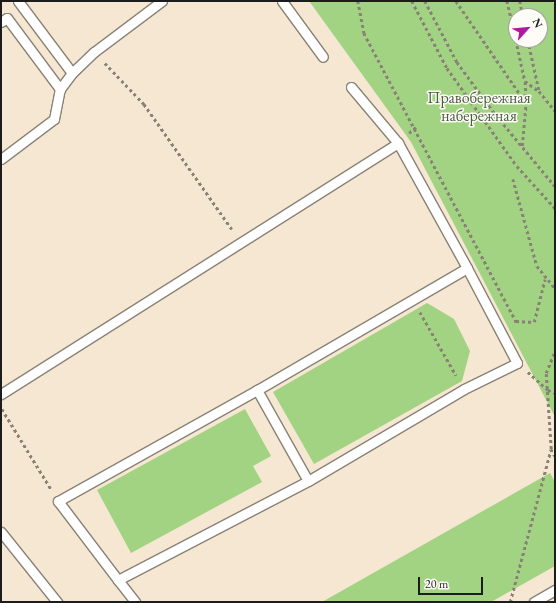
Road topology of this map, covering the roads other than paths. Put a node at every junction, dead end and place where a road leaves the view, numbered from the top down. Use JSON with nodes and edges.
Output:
{"nodes":[{"id":1,"x":18,"y":1,"type":"edge"},
{"id":2,"x":162,"y":1,"type":"edge"},
{"id":3,"x":282,"y":1,"type":"edge"},
{"id":4,"x":1,"y":22,"type":"edge"},
{"id":5,"x":323,"y":57,"type":"dead end"},
{"id":6,"x":72,"y":73,"type":"junction"},
{"id":7,"x":351,"y":87,"type":"dead end"},
{"id":8,"x":60,"y":90,"type":"junction"},
{"id":9,"x":398,"y":143,"type":"junction"},
{"id":10,"x":1,"y":159,"type":"edge"},
{"id":11,"x":467,"y":268,"type":"junction"},
{"id":12,"x":257,"y":390,"type":"junction"},
{"id":13,"x":1,"y":394,"type":"edge"},
{"id":14,"x":308,"y":481,"type":"junction"},
{"id":15,"x":1,"y":532,"type":"edge"},
{"id":16,"x":118,"y":580,"type":"junction"},
{"id":17,"x":555,"y":590,"type":"edge"},
{"id":18,"x":56,"y":602,"type":"edge"},
{"id":19,"x":135,"y":602,"type":"edge"},
{"id":20,"x":534,"y":602,"type":"edge"}],
"edges":[{"from":1,"to":6,"type":"lane"},
{"from":2,"to":6,"type":"lane"},
{"from":3,"to":5,"type":"lane"},
{"from":4,"to":8,"type":"lane"},
{"from":6,"to":8,"type":"lane"},
{"from":7,"to":9,"type":"lane"},
{"from":8,"to":10,"type":"lane"},
{"from":9,"to":11,"type":"lane"},
{"from":9,"to":13,"type":"lane"},
{"from":11,"to":12,"type":"lane"},
{"from":11,"to":14,"type":"lane"},
{"from":12,"to":14,"type":"lane"},
{"from":12,"to":16,"type":"lane"},
{"from":14,"to":16,"type":"lane"},
{"from":15,"to":18,"type":"lane"},
{"from":16,"to":19,"type":"lane"},
{"from":17,"to":20,"type":"lane"}]}
